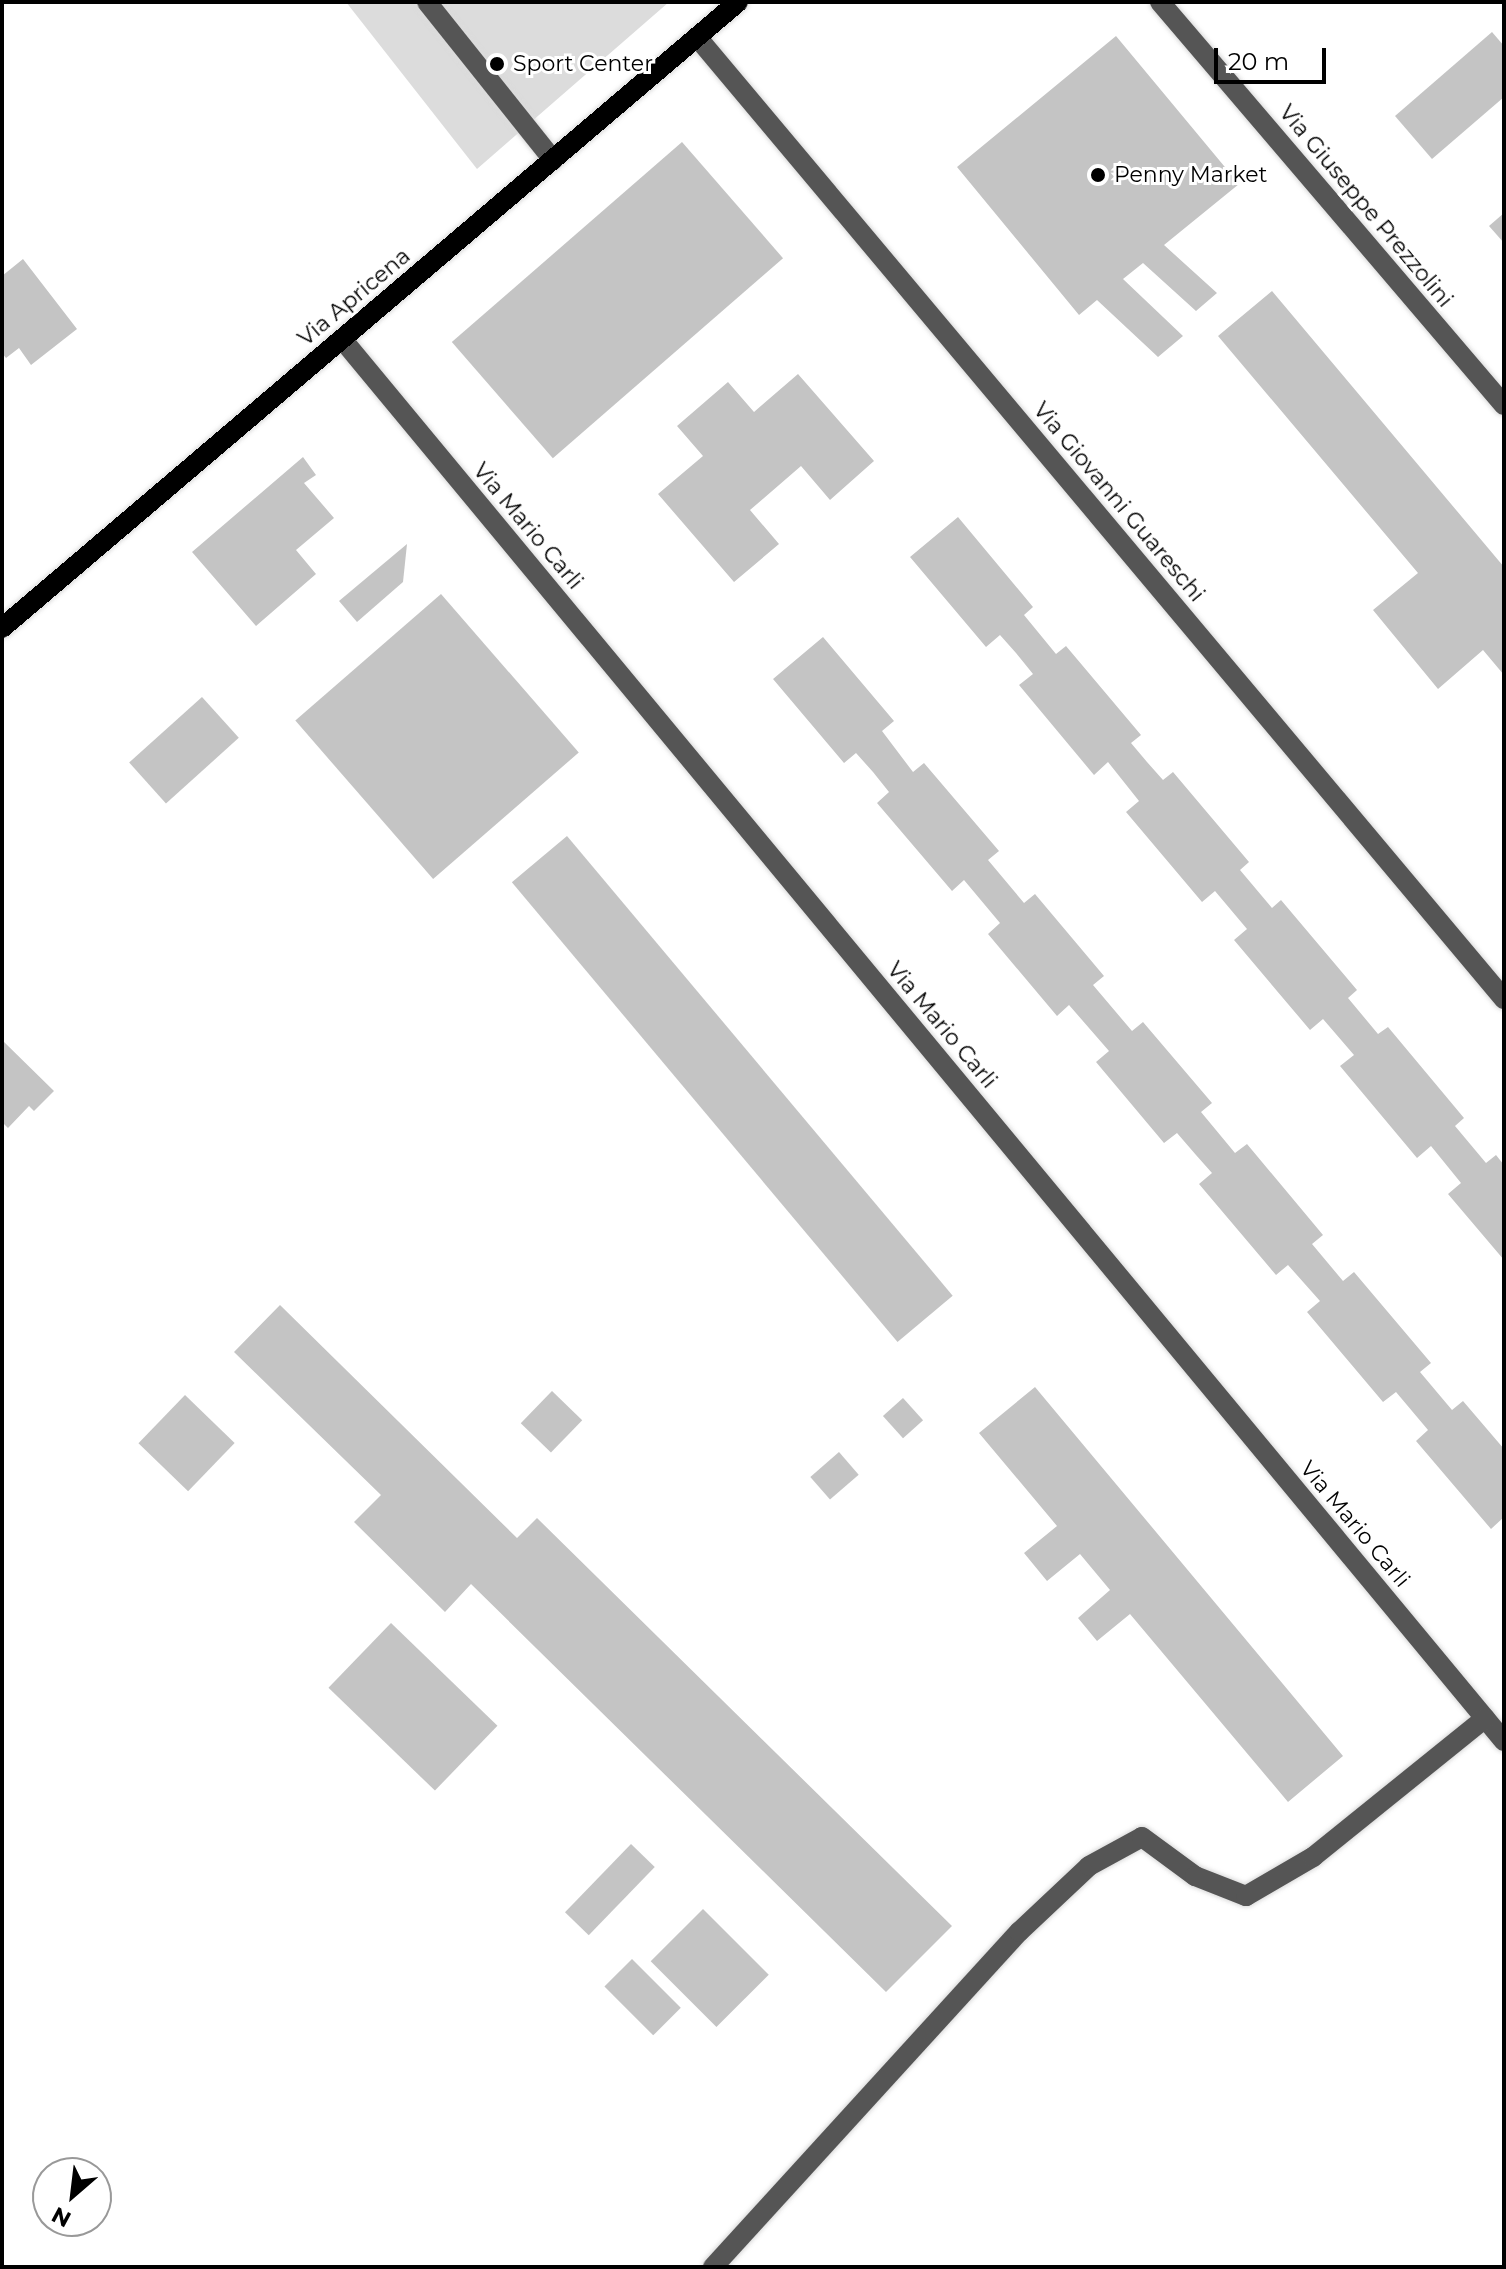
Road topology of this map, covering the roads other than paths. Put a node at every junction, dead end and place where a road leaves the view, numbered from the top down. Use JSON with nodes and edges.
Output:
{"nodes":[{"id":1,"x":427,"y":2,"type":"edge"},
{"id":2,"x":738,"y":2,"type":"edge"},
{"id":3,"x":1160,"y":2,"type":"edge"},
{"id":4,"x":697,"y":37,"type":"junction"},
{"id":5,"x":553,"y":160,"type":"junction"},
{"id":6,"x":342,"y":339,"type":"junction"},
{"id":7,"x":1504,"y":405,"type":"edge"},
{"id":8,"x":2,"y":628,"type":"edge"},
{"id":9,"x":1504,"y":999,"type":"edge"},
{"id":10,"x":1485,"y":1718,"type":"junction"},
{"id":11,"x":1504,"y":1741,"type":"edge"},
{"id":12,"x":713,"y":2267,"type":"edge"}],
"edges":[{"from":1,"to":5,"type":"street"},
{"from":2,"to":4,"type":"main road","name":"Via Apricena"},
{"from":3,"to":7,"type":"street","name":"Via Giuseppe Prezzolini"},
{"from":4,"to":5,"type":"main road","name":"Via Apricena"},
{"from":4,"to":9,"type":"street","name":"Via Giovanni Guareschi"},
{"from":5,"to":6,"type":"main road","name":"Via Apricena"},
{"from":6,"to":8,"type":"main road","name":"Via Apricena"},
{"from":6,"to":10,"type":"street","name":"Via Mario Carli"},
{"from":10,"to":11,"type":"street","name":"Via Mario Carli"},
{"from":10,"to":12,"type":"street"}]}
